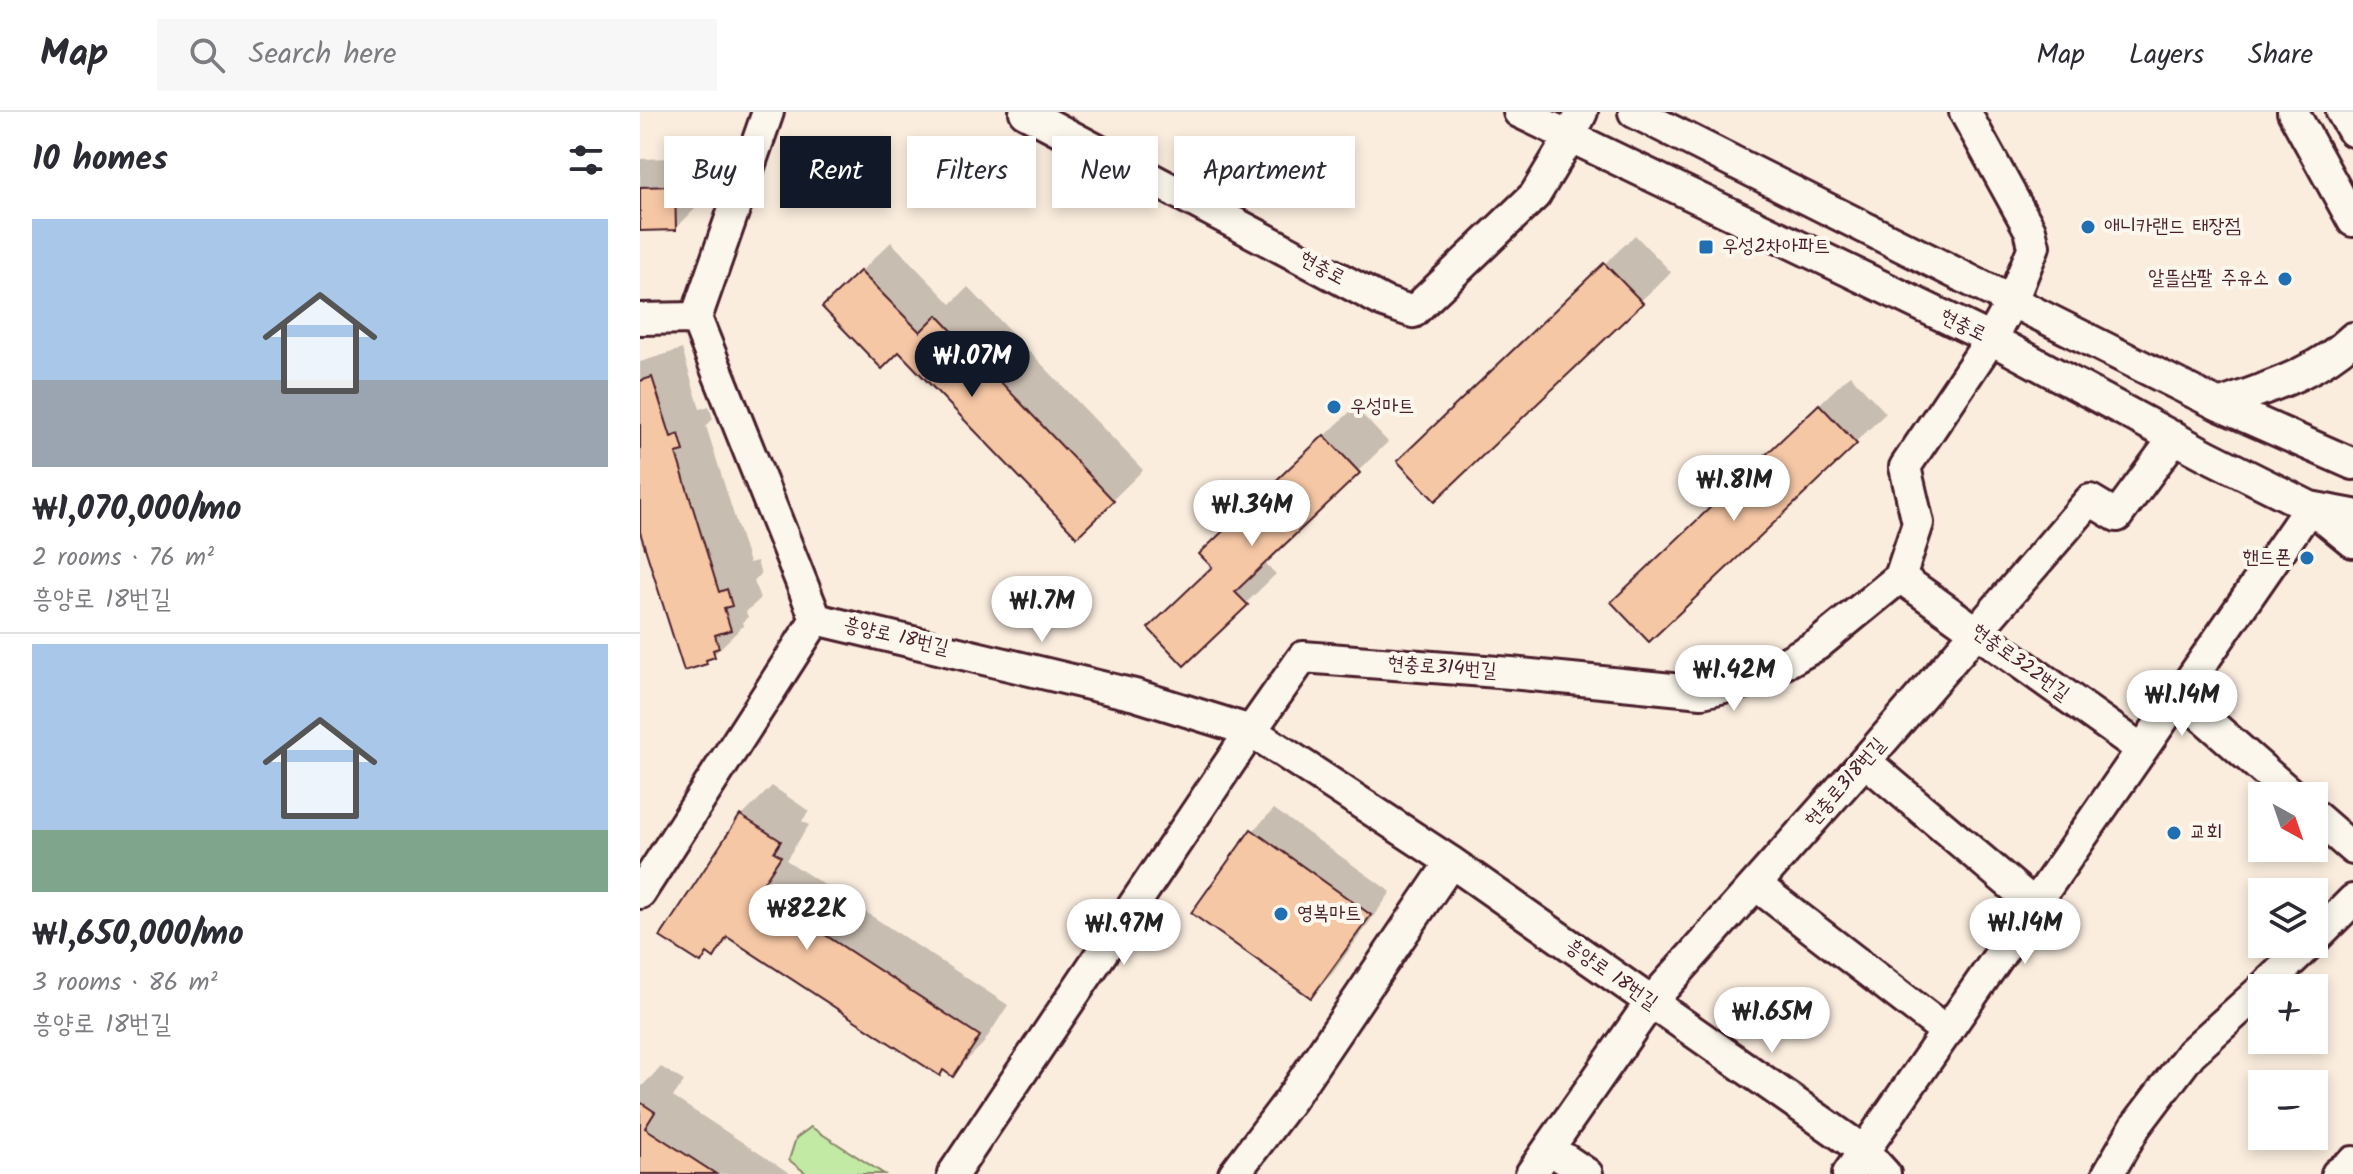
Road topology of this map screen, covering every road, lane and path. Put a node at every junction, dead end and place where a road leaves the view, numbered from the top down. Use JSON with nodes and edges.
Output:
{"nodes":[{"id":1,"x":768,"y":112,"type":"edge"},
{"id":2,"x":1025,"y":112,"type":"edge"},
{"id":3,"x":1519,"y":112,"type":"edge"},
{"id":4,"x":1634,"y":112,"type":"edge"},
{"id":5,"x":1965,"y":112,"type":"edge"},
{"id":6,"x":2293,"y":112,"type":"edge"},
{"id":7,"x":2342,"y":112,"type":"edge"},
{"id":8,"x":1576,"y":125,"type":"edge"},
{"id":9,"x":2353,"y":131,"type":"edge"},
{"id":10,"x":2353,"y":221,"type":"edge"},
{"id":11,"x":2012,"y":301,"type":"junction"},
{"id":12,"x":696,"y":318,"type":"junction"},
{"id":13,"x":640,"y":319,"type":"edge"},
{"id":14,"x":2353,"y":338,"type":"edge"},
{"id":15,"x":1991,"y":339,"type":"junction"},
{"id":16,"x":2219,"y":405,"type":"junction"},
{"id":17,"x":2175,"y":437,"type":"junction"},
{"id":18,"x":2353,"y":464,"type":"edge"},
{"id":19,"x":2310,"y":507,"type":"junction"},
{"id":20,"x":2353,"y":515,"type":"edge"},
{"id":21,"x":2353,"y":542,"type":"edge"},
{"id":22,"x":1900,"y":577,"type":"junction"},
{"id":23,"x":816,"y":619,"type":"junction"},
{"id":24,"x":1977,"y":632,"type":"junction"},
{"id":25,"x":2179,"y":696,"type":"junction"},
{"id":26,"x":1251,"y":731,"type":"junction"},
{"id":27,"x":2141,"y":749,"type":"junction"},
{"id":28,"x":1865,"y":761,"type":"junction"},
{"id":29,"x":2277,"y":782,"type":"edge"},
{"id":30,"x":2328,"y":827,"type":"edge"},
{"id":31,"x":2353,"y":849,"type":"edge"},
{"id":32,"x":1451,"y":862,"type":"junction"},
{"id":33,"x":1756,"y":885,"type":"junction"},
{"id":34,"x":640,"y":893,"type":"edge"},
{"id":35,"x":2353,"y":900,"type":"edge"},
{"id":36,"x":2034,"y":904,"type":"junction"},
{"id":37,"x":2328,"y":925,"type":"edge"},
{"id":38,"x":2295,"y":958,"type":"edge"},
{"id":39,"x":2278,"y":974,"type":"edge"},
{"id":40,"x":2248,"y":1002,"type":"edge"},
{"id":41,"x":1650,"y":1003,"type":"junction"},
{"id":42,"x":1947,"y":1032,"type":"junction"},
{"id":43,"x":1550,"y":1149,"type":"junction"},
{"id":44,"x":2353,"y":1162,"type":"edge"},
{"id":45,"x":1856,"y":1163,"type":"edge"},
{"id":46,"x":953,"y":1174,"type":"edge"},
{"id":47,"x":1234,"y":1174,"type":"edge"},
{"id":48,"x":1531,"y":1174,"type":"edge"},
{"id":49,"x":1587,"y":1174,"type":"edge"},
{"id":50,"x":1885,"y":1174,"type":"edge"},
{"id":51,"x":2108,"y":1174,"type":"edge"},
{"id":52,"x":2337,"y":1174,"type":"edge"}],
"edges":[{"from":1,"to":12,"type":"street"},
{"from":2,"to":8,"type":"street","name":"현충로"},
{"from":3,"to":8,"type":"street","name":"현충로"},
{"from":4,"to":11,"type":"street"},
{"from":5,"to":11,"type":"street"},
{"from":6,"to":10,"type":"street"},
{"from":7,"to":9,"type":"street"},
{"from":8,"to":15,"type":"street","name":"현충로"},
{"from":11,"to":15,"type":"street"},
{"from":11,"to":16,"type":"street"},
{"from":12,"to":13,"type":"street"},
{"from":12,"to":23,"type":"street","name":"흥양로 18번길"},
{"from":14,"to":16,"type":"street"},
{"from":15,"to":17,"type":"street","name":"현충로"},
{"from":15,"to":22,"type":"street"},
{"from":16,"to":18,"type":"street"},
{"from":17,"to":19,"type":"street","name":"현충로"},
{"from":17,"to":24,"type":"street","name":"현충로318번길"},
{"from":19,"to":20,"type":"street","name":"현충로"},
{"from":19,"to":21,"type":"street"},
{"from":19,"to":25,"type":"street"},
{"from":22,"to":24,"type":"street","name":"현충로322번길"},
{"from":22,"to":26,"type":"street","name":"현충로314번길"},
{"from":23,"to":26,"type":"street","name":"흥양로 18번길"},
{"from":23,"to":34,"type":"street"},
{"from":24,"to":27,"type":"street","name":"현충로322번길"},
{"from":24,"to":28,"type":"street","name":"현충로318번길"},
{"from":25,"to":27,"type":"street"},
{"from":25,"to":29,"type":"street"},
{"from":26,"to":32,"type":"street","name":"흥양로 18번길"},
{"from":26,"to":46,"type":"street","name":"현충로314번길"},
{"from":27,"to":36,"type":"street"},
{"from":28,"to":33,"type":"street","name":"현충로318번길"},
{"from":28,"to":36,"type":"street"},
{"from":30,"to":31,"type":"street"},
{"from":32,"to":41,"type":"street","name":"흥양로 18번길"},
{"from":32,"to":47,"type":"street"},
{"from":33,"to":41,"type":"street","name":"현충로318번길"},
{"from":33,"to":42,"type":"street"},
{"from":35,"to":37,"type":"street"},
{"from":36,"to":42,"type":"street"},
{"from":38,"to":39,"type":"street"},
{"from":40,"to":51,"type":"street"},
{"from":41,"to":43,"type":"street","name":"현충로318번길"},
{"from":41,"to":45,"type":"street","name":"흥양로 18번길"},
{"from":42,"to":45,"type":"street"},
{"from":43,"to":48,"type":"street","name":"현충로318번길"},
{"from":43,"to":49,"type":"street"},
{"from":44,"to":52,"type":"street"},
{"from":45,"to":50,"type":"street","name":"흥양로 18번길"}]}
